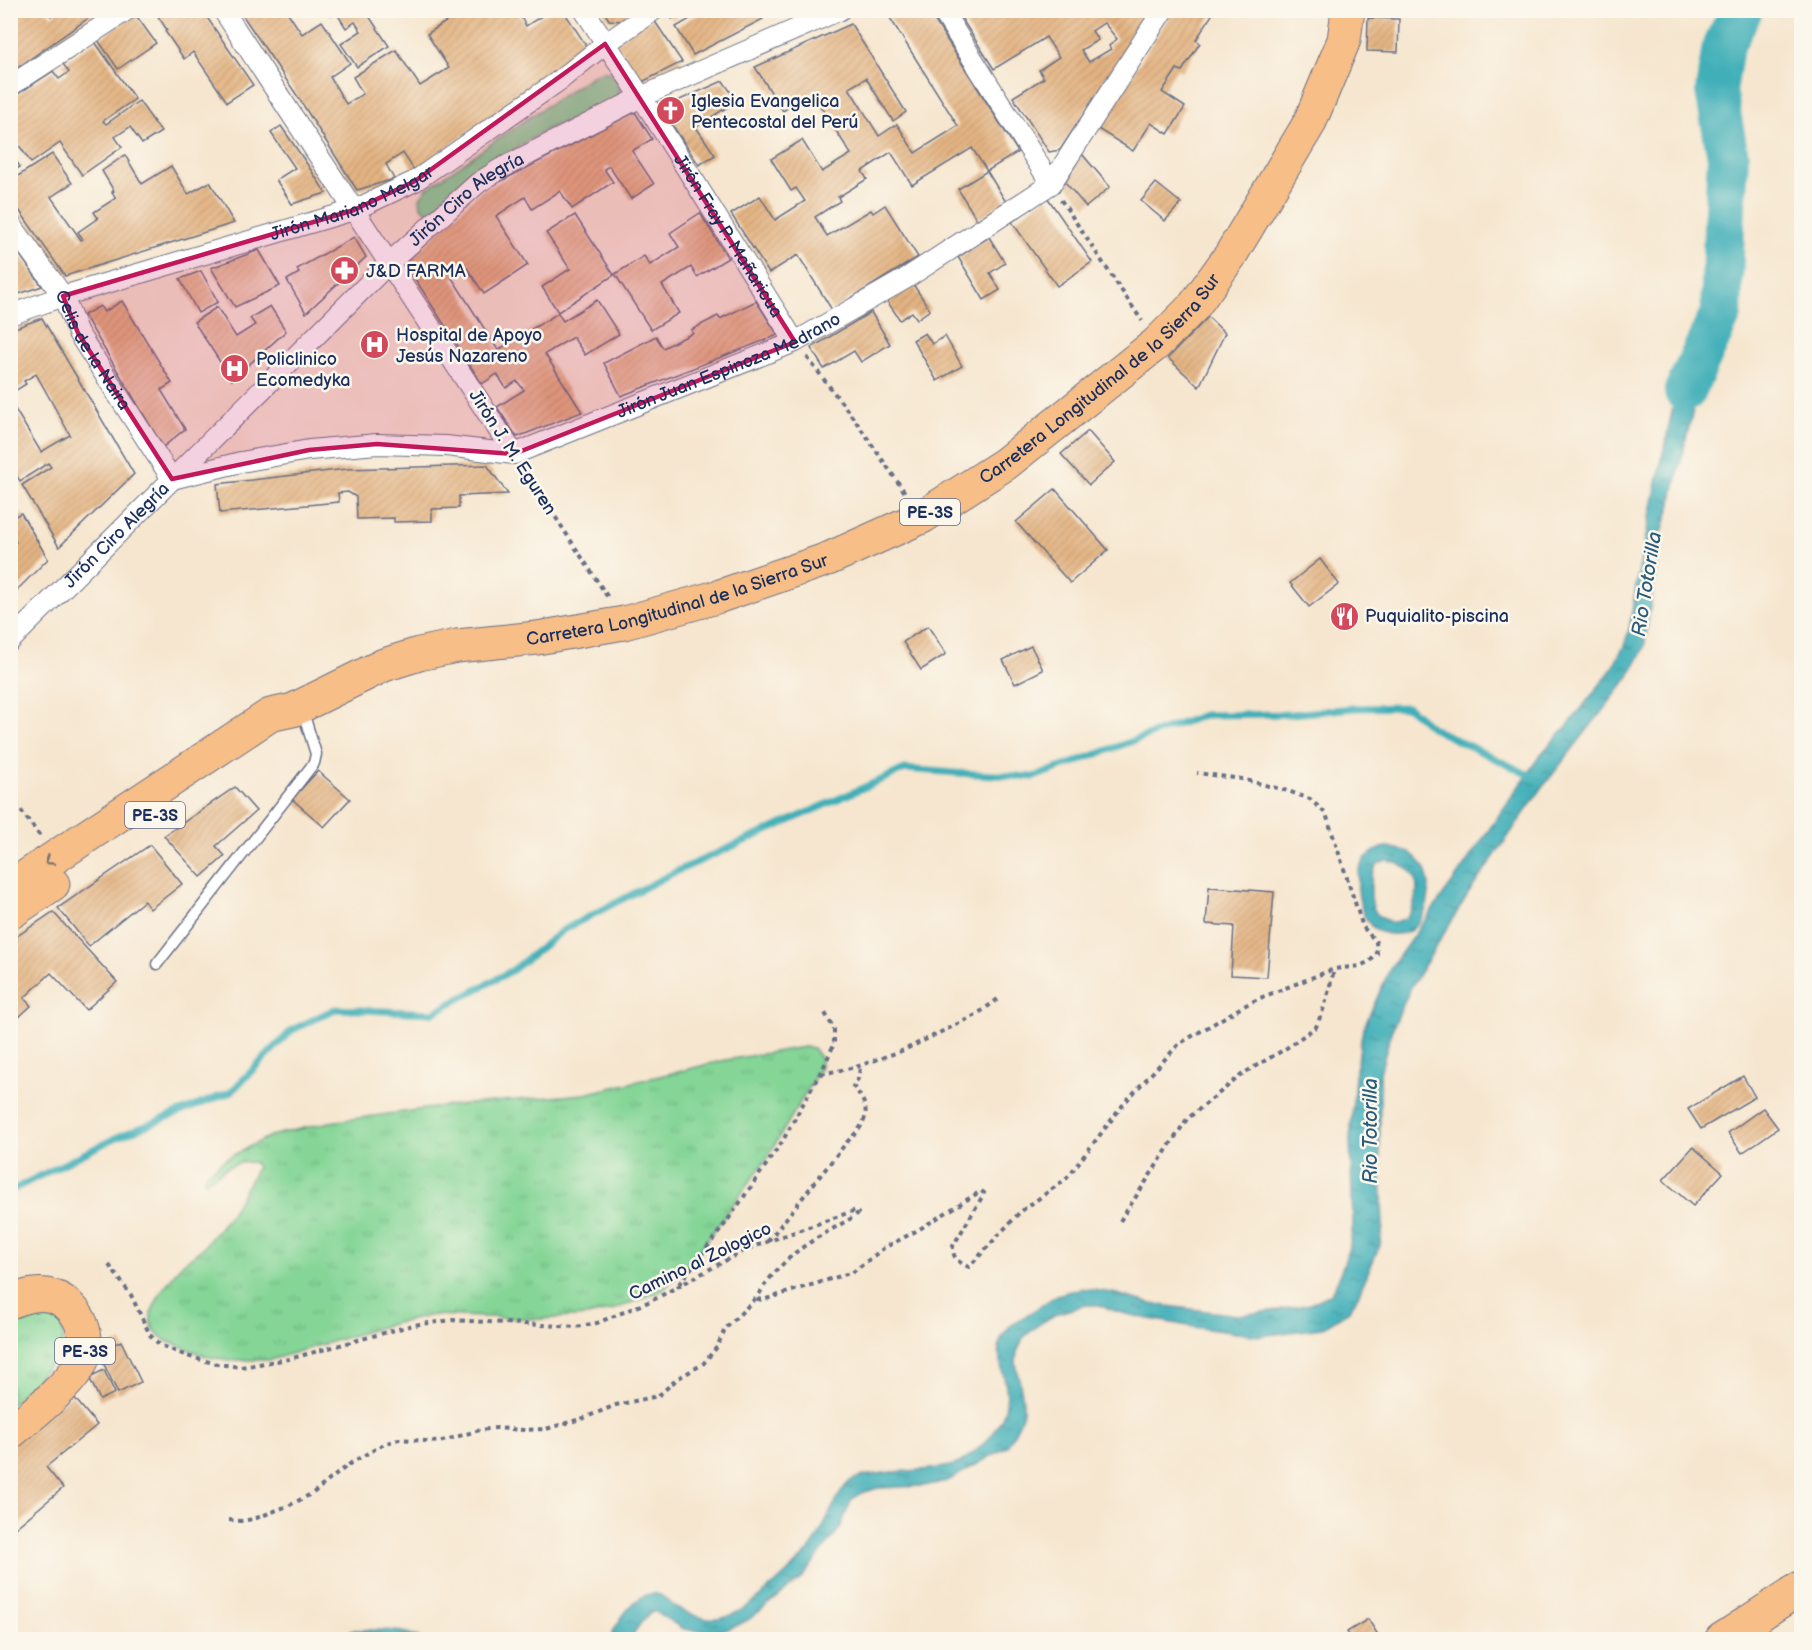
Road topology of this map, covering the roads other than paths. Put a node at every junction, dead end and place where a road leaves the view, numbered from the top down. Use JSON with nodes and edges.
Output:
{"nodes":[{"id":1,"x":127,"y":10,"type":"edge"},
{"id":2,"x":223,"y":10,"type":"edge"},
{"id":3,"x":584,"y":10,"type":"edge"},
{"id":4,"x":654,"y":10,"type":"edge"},
{"id":5,"x":840,"y":10,"type":"edge"},
{"id":6,"x":942,"y":10,"type":"edge"},
{"id":7,"x":1163,"y":10,"type":"edge"},
{"id":8,"x":1348,"y":10,"type":"edge"},
{"id":9,"x":605,"y":44,"type":"junction"},
{"id":10,"x":10,"y":86,"type":"edge"},
{"id":11,"x":641,"y":98,"type":"junction"},
{"id":12,"x":1051,"y":184,"type":"junction"},
{"id":13,"x":354,"y":210,"type":"junction"},
{"id":14,"x":10,"y":223,"type":"edge"},
{"id":15,"x":389,"y":263,"type":"junction"},
{"id":16,"x":63,"y":296,"type":"junction"},
{"id":17,"x":10,"y":315,"type":"edge"},
{"id":18,"x":795,"y":342,"type":"junction"},
{"id":19,"x":514,"y":454,"type":"junction"},
{"id":20,"x":172,"y":479,"type":"junction"},
{"id":21,"x":10,"y":641,"type":"edge"},
{"id":22,"x":297,"y":708,"type":"junction"},
{"id":23,"x":11,"y":905,"type":"edge"},
{"id":24,"x":157,"y":964,"type":"dead end"},
{"id":25,"x":10,"y":1302,"type":"edge"},
{"id":26,"x":10,"y":1433,"type":"edge"},
{"id":27,"x":1802,"y":1587,"type":"edge"},
{"id":28,"x":1721,"y":1640,"type":"edge"}],
"edges":[{"from":1,"to":10,"type":"street"},
{"from":2,"to":13,"type":"street","name":"Jirón J. M. Eguren"},
{"from":3,"to":9,"type":"street","name":"Jirón Fray P. Mañaricua"},
{"from":4,"to":9,"type":"street","name":"Jirón Mariano Melgar"},
{"from":5,"to":11,"type":"street","name":"Jirón Ciro Alegría"},
{"from":6,"to":12,"type":"street"},
{"from":7,"to":12,"type":"street","name":"Jirón Juan Espinoza Medrano"},
{"from":8,"to":22,"type":"highway","name":"Carretera Longitudinal de la Sierra Sur","number":"PE-3S"},
{"from":9,"to":11,"type":"street","name":"Jirón Fray P. Mañaricua"},
{"from":9,"to":13,"type":"street","name":"Jirón Mariano Melgar"},
{"from":11,"to":15,"type":"street","name":"Jirón Ciro Alegría"},
{"from":11,"to":18,"type":"street","name":"Jirón Fray P. Mañaricua"},
{"from":12,"to":18,"type":"street","name":"Jirón Juan Espinoza Medrano"},
{"from":13,"to":15,"type":"street","name":"Jirón J. M. Eguren"},
{"from":13,"to":16,"type":"street","name":"Jirón Mariano Melgar"},
{"from":14,"to":16,"type":"street","name":"Celis de la Naira"},
{"from":15,"to":19,"type":"street","name":"Jirón J. M. Eguren"},
{"from":15,"to":20,"type":"street","name":"Jirón Ciro Alegría"},
{"from":16,"to":17,"type":"street","name":"Jirón Mariano Melgar"},
{"from":16,"to":20,"type":"street","name":"Celis de la Naira"},
{"from":18,"to":19,"type":"street","name":"Jirón Juan Espinoza Medrano"},
{"from":19,"to":20,"type":"street","name":"Jirón Juan Espinoza Medrano"},
{"from":20,"to":21,"type":"street","name":"Jirón Ciro Alegría"},
{"from":22,"to":23,"type":"highway","number":"PE-3S"},
{"from":22,"to":23,"type":"highway","number":"PE-3S","one_way":true},
{"from":22,"to":24,"type":"lane"},
{"from":25,"to":26,"type":"highway","number":"PE-3S"},
{"from":27,"to":28,"type":"highway"}]}
